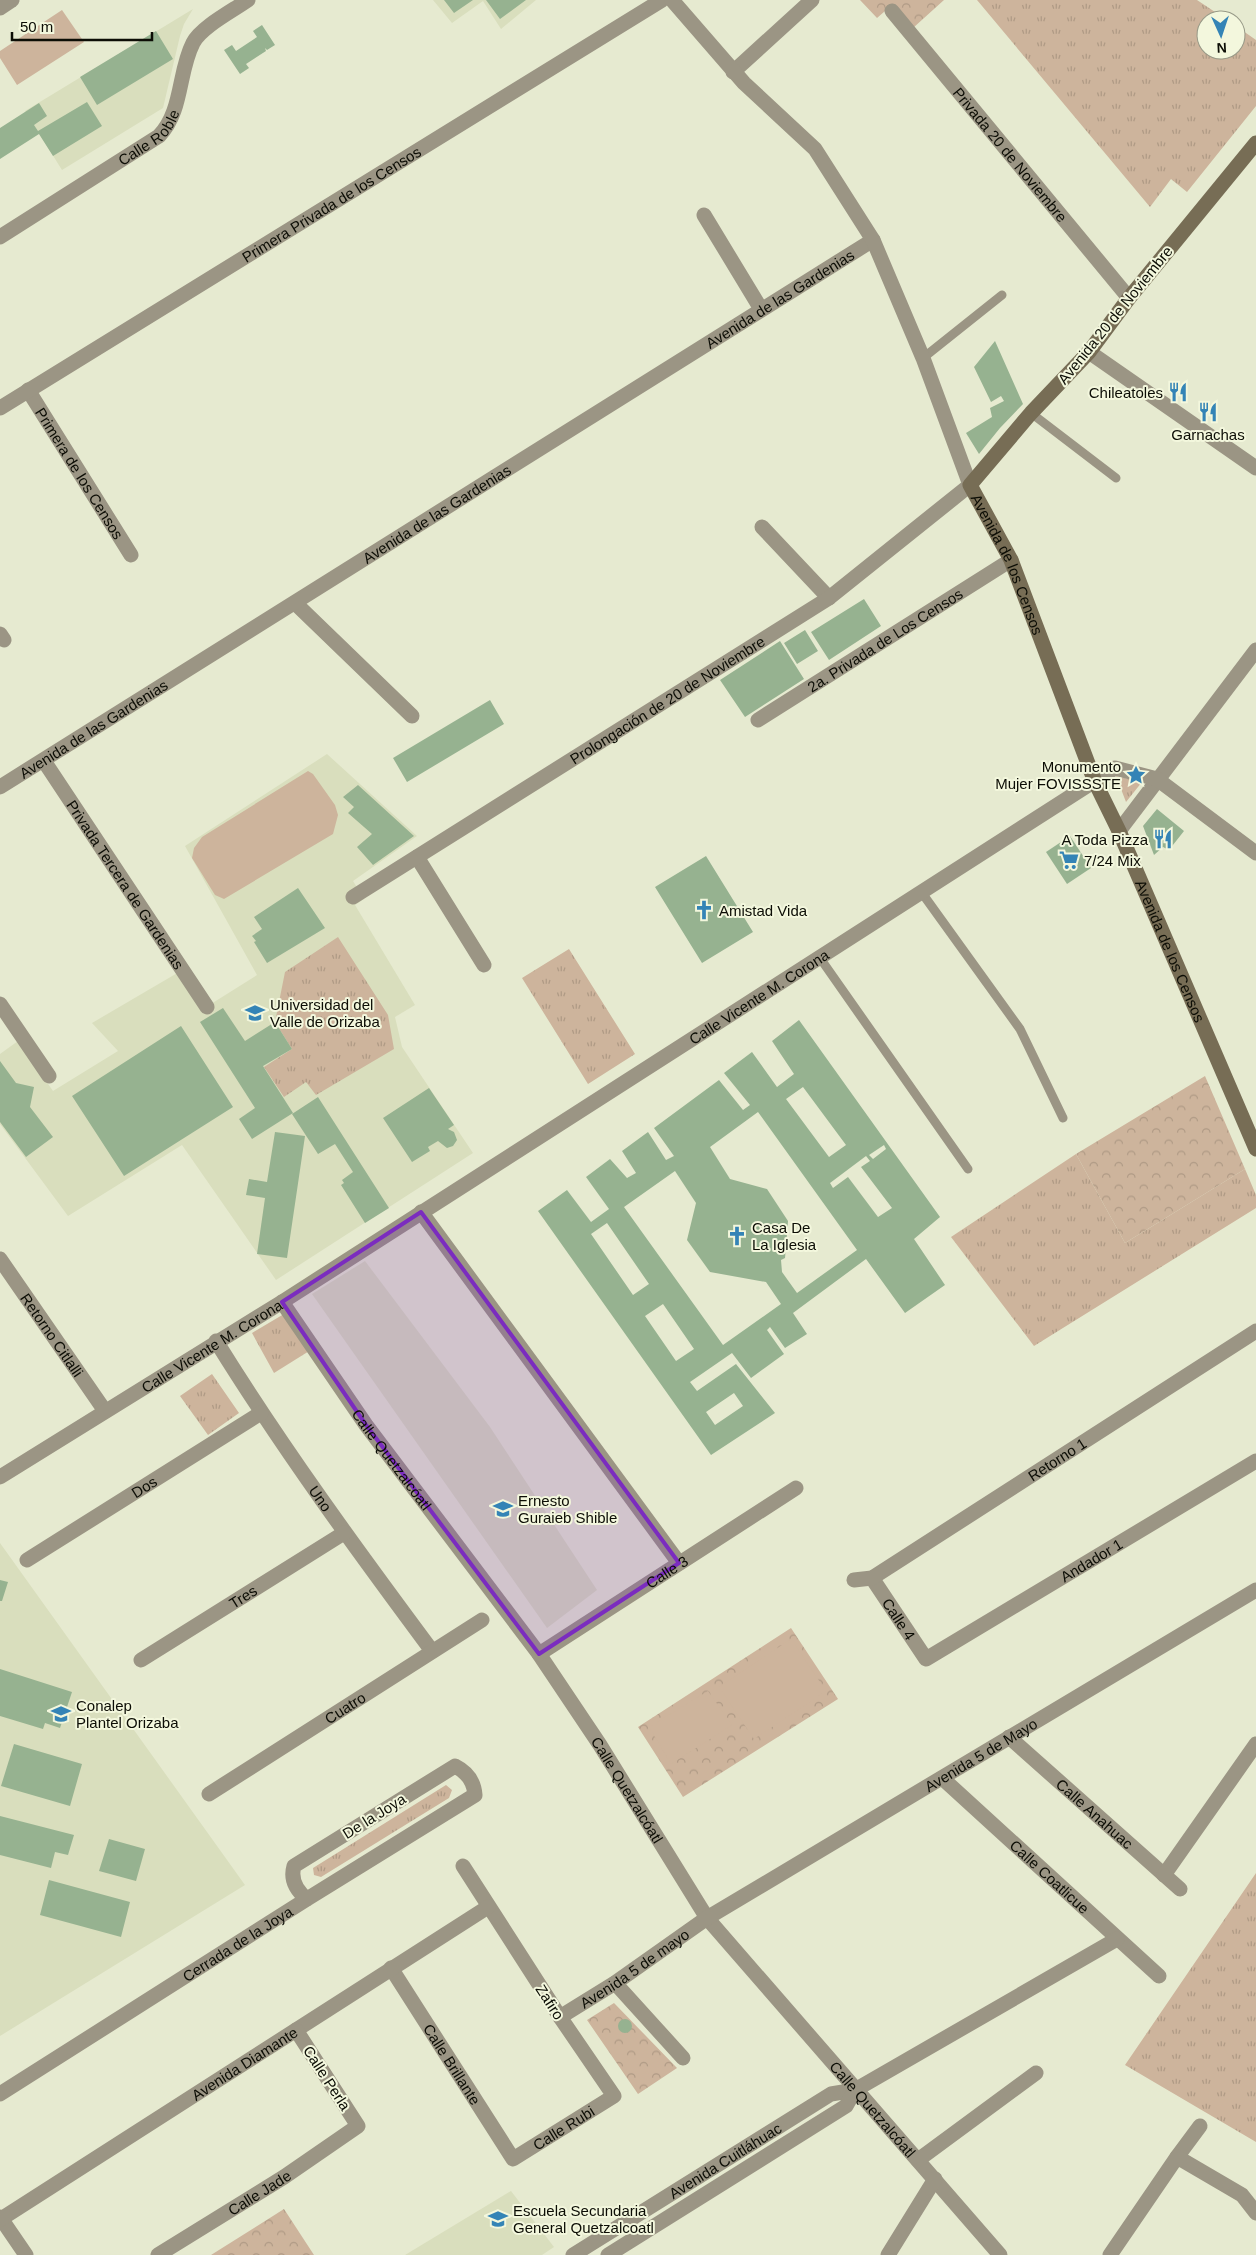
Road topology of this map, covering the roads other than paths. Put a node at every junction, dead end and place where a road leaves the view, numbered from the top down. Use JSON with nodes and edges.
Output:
{"nodes":[{"id":1,"x":12,"y":0,"type":"edge"},
{"id":2,"x":248,"y":0,"type":"edge"},
{"id":3,"x":662,"y":0,"type":"edge"},
{"id":4,"x":672,"y":0,"type":"edge"},
{"id":5,"x":812,"y":0,"type":"edge"},
{"id":6,"x":0,"y":8,"type":"edge"},
{"id":7,"x":892,"y":11,"type":"dead end"},
{"id":8,"x":733,"y":72,"type":"junction"},
{"id":9,"x":1256,"y":142,"type":"edge"},
{"id":10,"x":704,"y":215,"type":"dead end"},
{"id":11,"x":0,"y":236,"type":"edge"},
{"id":12,"x":872,"y":240,"type":"junction"},
{"id":13,"x":1002,"y":294,"type":"dead end"},
{"id":14,"x":1129,"y":298,"type":"junction"},
{"id":15,"x":761,"y":309,"type":"junction"},
{"id":16,"x":1089,"y":352,"type":"junction"},
{"id":17,"x":923,"y":358,"type":"junction"},
{"id":18,"x":28,"y":390,"type":"junction"},
{"id":19,"x":0,"y":408,"type":"edge"},
{"id":20,"x":1031,"y":413,"type":"junction"},
{"id":21,"x":1256,"y":468,"type":"edge"},
{"id":22,"x":1116,"y":478,"type":"dead end"},
{"id":23,"x":970,"y":485,"type":"junction"},
{"id":24,"x":762,"y":527,"type":"dead end"},
{"id":25,"x":131,"y":555,"type":"dead end"},
{"id":26,"x":1011,"y":560,"type":"junction"},
{"id":27,"x":829,"y":598,"type":"junction"},
{"id":28,"x":295,"y":603,"type":"junction"},
{"id":29,"x":1256,"y":650,"type":"edge"},
{"id":30,"x":412,"y":716,"type":"dead end"},
{"id":31,"x":758,"y":720,"type":"dead end"},
{"id":32,"x":44,"y":761,"type":"junction"},
{"id":33,"x":1157,"y":779,"type":"junction"},
{"id":34,"x":1095,"y":782,"type":"junction"},
{"id":35,"x":0,"y":787,"type":"edge"},
{"id":36,"x":1119,"y":832,"type":"junction"},
{"id":37,"x":1256,"y":853,"type":"edge"},
{"id":38,"x":416,"y":857,"type":"junction"},
{"id":39,"x":922,"y":893,"type":"junction"},
{"id":40,"x":353,"y":897,"type":"dead end"},
{"id":41,"x":820,"y":958,"type":"junction"},
{"id":42,"x":484,"y":965,"type":"dead end"},
{"id":43,"x":0,"y":1004,"type":"edge"},
{"id":44,"x":207,"y":1007,"type":"dead end"},
{"id":45,"x":49,"y":1076,"type":"dead end"},
{"id":46,"x":1063,"y":1118,"type":"dead end"},
{"id":47,"x":1256,"y":1150,"type":"edge"},
{"id":48,"x":968,"y":1169,"type":"dead end"},
{"id":49,"x":421,"y":1212,"type":"junction"},
{"id":50,"x":0,"y":1259,"type":"edge"},
{"id":51,"x":282,"y":1302,"type":"junction"},
{"id":52,"x":1256,"y":1331,"type":"edge"},
{"id":53,"x":216,"y":1341,"type":"junction"},
{"id":54,"x":105,"y":1411,"type":"junction"},
{"id":55,"x":260,"y":1413,"type":"junction"},
{"id":56,"x":1256,"y":1461,"type":"edge"},
{"id":57,"x":0,"y":1477,"type":"edge"},
{"id":58,"x":796,"y":1488,"type":"dead end"},
{"id":59,"x":344,"y":1533,"type":"junction"},
{"id":60,"x":27,"y":1560,"type":"dead end"},
{"id":61,"x":678,"y":1563,"type":"junction"},
{"id":62,"x":872,"y":1578,"type":"junction"},
{"id":63,"x":854,"y":1580,"type":"dead end"},
{"id":64,"x":1256,"y":1590,"type":"edge"},
{"id":65,"x":482,"y":1620,"type":"dead end"},
{"id":66,"x":432,"y":1651,"type":"junction"},
{"id":67,"x":539,"y":1654,"type":"junction"},
{"id":68,"x":926,"y":1659,"type":"joint"},
{"id":69,"x":142,"y":1660,"type":"dead end"},
{"id":70,"x":1009,"y":1737,"type":"junction"},
{"id":71,"x":1256,"y":1744,"type":"edge"},
{"id":72,"x":942,"y":1778,"type":"junction"},
{"id":73,"x":209,"y":1794,"type":"dead end"},
{"id":74,"x":475,"y":1795,"type":"joint"},
{"id":75,"x":464,"y":1866,"type":"dead end"},
{"id":76,"x":1164,"y":1875,"type":"junction"},
{"id":77,"x":1180,"y":1889,"type":"dead end"},
{"id":78,"x":307,"y":1899,"type":"junction"},
{"id":79,"x":488,"y":1907,"type":"junction"},
{"id":80,"x":707,"y":1918,"type":"junction"},
{"id":81,"x":1118,"y":1939,"type":"junction"},
{"id":82,"x":392,"y":1968,"type":"junction"},
{"id":83,"x":1159,"y":1976,"type":"dead end"},
{"id":84,"x":615,"y":1983,"type":"junction"},
{"id":85,"x":560,"y":2017,"type":"junction"},
{"id":86,"x":296,"y":2030,"type":"junction"},
{"id":87,"x":683,"y":2058,"type":"dead end"},
{"id":88,"x":1036,"y":2073,"type":"dead end"},
{"id":89,"x":856,"y":2090,"type":"junction"},
{"id":90,"x":0,"y":2094,"type":"edge"},
{"id":91,"x":614,"y":2096,"type":"joint"},
{"id":92,"x":358,"y":2126,"type":"joint"},
{"id":93,"x":1200,"y":2126,"type":"dead end"},
{"id":94,"x":1177,"y":2156,"type":"junction"},
{"id":95,"x":513,"y":2159,"type":"joint"},
{"id":96,"x":918,"y":2160,"type":"junction"},
{"id":97,"x":935,"y":2178,"type":"junction"},
{"id":98,"x":1256,"y":2213,"type":"edge"},
{"id":99,"x":0,"y":2218,"type":"edge"},
{"id":100,"x":20,"y":2253,"type":"edge"},
{"id":101,"x":158,"y":2255,"type":"edge"},
{"id":102,"x":573,"y":2255,"type":"edge"},
{"id":103,"x":608,"y":2255,"type":"edge"},
{"id":104,"x":888,"y":2255,"type":"edge"},
{"id":105,"x":1000,"y":2255,"type":"edge"},
{"id":106,"x":1110,"y":2255,"type":"edge"}],
"edges":[{"from":1,"to":6,"type":"street"},
{"from":2,"to":11,"type":"street","name":"Calle Roble"},
{"from":3,"to":18,"type":"street","name":"Primera Privada de los Censos"},
{"from":4,"to":8,"type":"street","name":"Avenida de los Censos"},
{"from":5,"to":8,"type":"street"},
{"from":7,"to":14,"type":"street","name":"Privada 20 de Noviembre"},
{"from":8,"to":12,"type":"street","name":"Avenida de los Censos"},
{"from":9,"to":14,"type":"street","name":"Avenida 20 de Noviembre"},
{"from":10,"to":15,"type":"street"},
{"from":12,"to":15,"type":"street","name":"Avenida de las Gardenias"},
{"from":12,"to":17,"type":"street","name":"Avenida de los Censos"},
{"from":13,"to":17,"type":"lane"},
{"from":14,"to":16,"type":"street","name":"Avenida 20 de Noviembre"},
{"from":15,"to":28,"type":"street","name":"Avenida de las Gardenias"},
{"from":16,"to":20,"type":"street","name":"Avenida 20 de Noviembre"},
{"from":16,"to":21,"type":"street"},
{"from":17,"to":23,"type":"street","name":"Avenida de los Censos"},
{"from":18,"to":19,"type":"street","name":"Primera Privada de los Censos"},
{"from":18,"to":25,"type":"street","name":"Primera de los Censos"},
{"from":20,"to":22,"type":"lane"},
{"from":20,"to":23,"type":"street","name":"Avenida 20 de Noviembre"},
{"from":23,"to":26,"type":"street","name":"Avenida de los Censos"},
{"from":23,"to":27,"type":"street","name":"Prolongación de 20 de Noviembre"},
{"from":24,"to":27,"type":"street"},
{"from":26,"to":31,"type":"street","name":"2a. Privada de Los Censos"},
{"from":26,"to":34,"type":"street","name":"Avenida de los Censos"},
{"from":27,"to":38,"type":"street","name":"Prolongación de 20 de Noviembre"},
{"from":28,"to":30,"type":"street"},
{"from":28,"to":32,"type":"street","name":"Avenida de las Gardenias"},
{"from":29,"to":33,"type":"street"},
{"from":32,"to":35,"type":"street","name":"Avenida de las Gardenias"},
{"from":32,"to":44,"type":"street","name":"Privada Tercera de Gardenias"},
{"from":33,"to":34,"type":"street","name":"Calle Vicente M. Corona"},
{"from":33,"to":36,"type":"street"},
{"from":33,"to":37,"type":"street"},
{"from":34,"to":36,"type":"street","name":"Avenida de los Censos"},
{"from":34,"to":39,"type":"street","name":"Calle Vicente M. Corona"},
{"from":36,"to":47,"type":"street","name":"Avenida de los Censos"},
{"from":38,"to":40,"type":"street","name":"Prolongación de 20 de Noviembre"},
{"from":38,"to":42,"type":"street"},
{"from":39,"to":41,"type":"street","name":"Calle Vicente M. Corona"},
{"from":39,"to":46,"type":"lane"},
{"from":41,"to":48,"type":"lane"},
{"from":41,"to":49,"type":"street","name":"Calle Vicente M. Corona"},
{"from":43,"to":45,"type":"street"},
{"from":49,"to":51,"type":"street","name":"Calle Vicente M. Corona"},
{"from":49,"to":61,"type":"street"},
{"from":50,"to":54,"type":"street","name":"Retorno Citlalli"},
{"from":51,"to":53,"type":"street","name":"Calle Vicente M. Corona"},
{"from":51,"to":67,"type":"street","name":"Calle Quetzalcóatl"},
{"from":52,"to":62,"type":"street","name":"Retorno 1"},
{"from":53,"to":54,"type":"street","name":"Calle Vicente M. Corona"},
{"from":53,"to":55,"type":"street","name":"Uno"},
{"from":54,"to":57,"type":"street","name":"Calle Vicente M. Corona"},
{"from":55,"to":59,"type":"street","name":"Uno"},
{"from":55,"to":60,"type":"street","name":"Dos"},
{"from":56,"to":68,"type":"street","name":"Andador 1"},
{"from":58,"to":61,"type":"street","name":"Calle 3"},
{"from":59,"to":66,"type":"street","name":"Uno"},
{"from":59,"to":69,"type":"street","name":"Tres"},
{"from":61,"to":67,"type":"street","name":"Calle 3"},
{"from":62,"to":63,"type":"street","name":"Retorno 1"},
{"from":62,"to":68,"type":"street","name":"Calle 4"},
{"from":64,"to":70,"type":"street","name":"Avenida 5 de Mayo"},
{"from":65,"to":66,"type":"street","name":"Cuatro"},
{"from":66,"to":73,"type":"street","name":"Cuatro"},
{"from":67,"to":80,"type":"street","name":"Calle Quetzalcóatl"},
{"from":70,"to":72,"type":"street","name":"Avenida 5 de Mayo"},
{"from":70,"to":76,"type":"street","name":"Calle Anahuac"},
{"from":71,"to":76,"type":"street"},
{"from":72,"to":80,"type":"street","name":"Avenida 5 de Mayo"},
{"from":72,"to":81,"type":"street","name":"Calle Coatlicue"},
{"from":74,"to":78,"type":"street","name":"Cerrada de la Joya"},
{"from":74,"to":78,"type":"street","name":"De la Joya"},
{"from":75,"to":79,"type":"street","name":"Zafiro"},
{"from":76,"to":77,"type":"street","name":"Calle Anahuac"},
{"from":78,"to":90,"type":"street","name":"Cerrada de la Joya"},
{"from":79,"to":82,"type":"street","name":"Avenida Diamante"},
{"from":79,"to":85,"type":"street","name":"Zafiro"},
{"from":80,"to":84,"type":"street","name":"Avenida 5 de mayo"},
{"from":80,"to":89,"type":"street","name":"Calle Quetzalcóatl"},
{"from":81,"to":83,"type":"street","name":"Calle Coatlicue"},
{"from":81,"to":89,"type":"street","name":"Avenida Cuitláhuac"},
{"from":82,"to":86,"type":"street","name":"Avenida Diamante"},
{"from":82,"to":95,"type":"street","name":"Calle Brillante"},
{"from":84,"to":85,"type":"street","name":"Avenida 5 de mayo"},
{"from":84,"to":87,"type":"street"},
{"from":85,"to":91,"type":"street","name":"Zafiro"},
{"from":86,"to":92,"type":"street","name":"Calle Perla"},
{"from":86,"to":99,"type":"street","name":"Avenida Diamante"},
{"from":88,"to":96,"type":"street"},
{"from":89,"to":96,"type":"street","name":"Calle Quetzalcóatl"},
{"from":89,"to":102,"type":"street","name":"Avenida Cuitláhuac"},
{"from":89,"to":103,"type":"street","name":"Avenida Cuitláhuac"},
{"from":91,"to":95,"type":"street","name":"Calle Rubi"},
{"from":92,"to":101,"type":"street","name":"Calle Jade"},
{"from":93,"to":94,"type":"street"},
{"from":94,"to":98,"type":"street"},
{"from":94,"to":106,"type":"street"},
{"from":96,"to":97,"type":"street","name":"Calle Quetzalcóatl"},
{"from":97,"to":104,"type":"street"},
{"from":97,"to":105,"type":"street","name":"Calle Quetzalcóatl"},
{"from":99,"to":100,"type":"street"}]}
